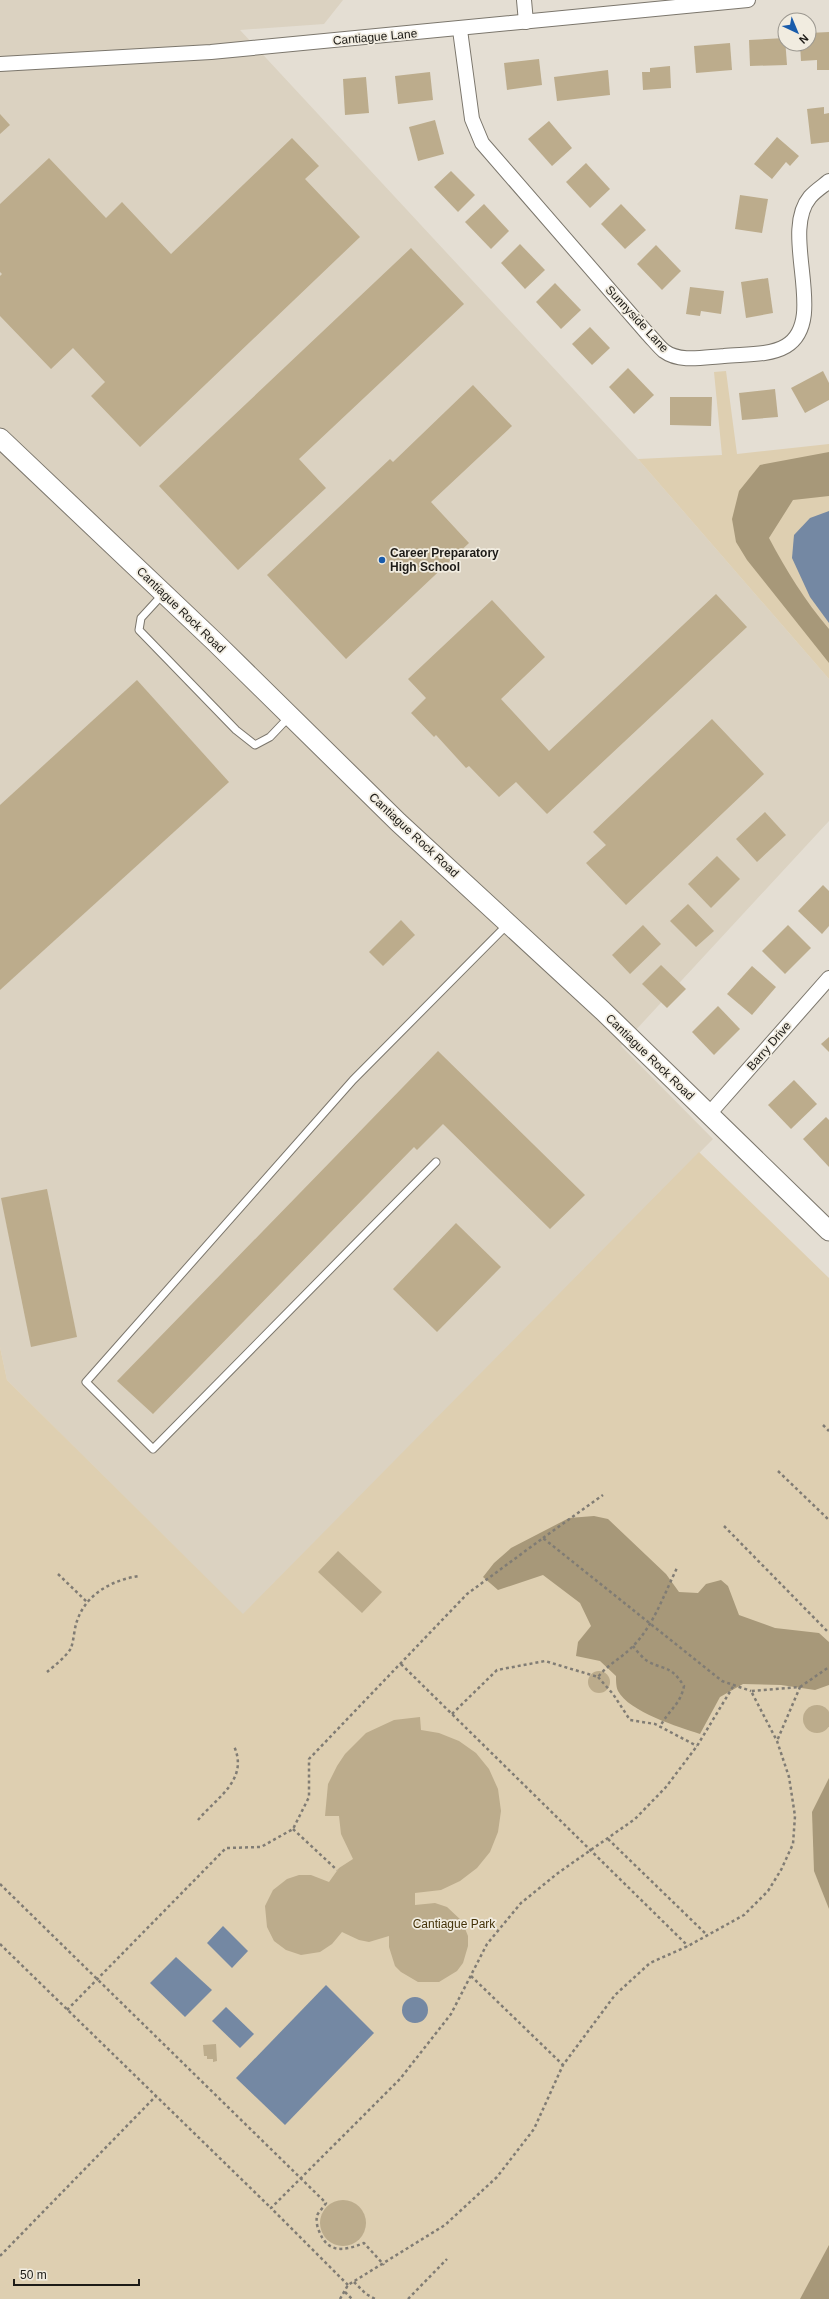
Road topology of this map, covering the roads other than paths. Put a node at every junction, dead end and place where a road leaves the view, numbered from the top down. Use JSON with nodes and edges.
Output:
{"nodes":[{"id":1,"x":524,"y":0,"type":"edge"},
{"id":2,"x":748,"y":0,"type":"edge"},
{"id":3,"x":526,"y":22,"type":"junction"},
{"id":4,"x":460,"y":30,"type":"junction"},
{"id":5,"x":0,"y":64,"type":"edge"},
{"id":6,"x":829,"y":181,"type":"edge"},
{"id":7,"x":0,"y":438,"type":"edge"},
{"id":8,"x":164,"y":593,"type":"junction"},
{"id":9,"x":290,"y":716,"type":"junction"},
{"id":10,"x":509,"y":924,"type":"junction"},
{"id":11,"x":829,"y":978,"type":"edge"},
{"id":12,"x":709,"y":1114,"type":"junction"},
{"id":13,"x":436,"y":1162,"type":"dead end"},
{"id":14,"x":829,"y":1231,"type":"edge"}],
"edges":[{"from":1,"to":3,"type":"street"},
{"from":2,"to":3,"type":"street","name":"Cantiague Lane"},
{"from":3,"to":4,"type":"street","name":"Cantiague Lane"},
{"from":4,"to":5,"type":"street","name":"Cantiague Lane"},
{"from":4,"to":6,"type":"street","name":"Sunnyside Lane"},
{"from":7,"to":8,"type":"main road","name":"Cantiague Rock Road"},
{"from":8,"to":9,"type":"main road","name":"Cantiague Rock Road"},
{"from":8,"to":9,"type":"lane"},
{"from":9,"to":10,"type":"main road","name":"Cantiague Rock Road"},
{"from":10,"to":12,"type":"main road","name":"Cantiague Rock Road"},
{"from":10,"to":13,"type":"lane"},
{"from":11,"to":12,"type":"street","name":"Barry Drive"},
{"from":12,"to":14,"type":"main road","name":"Cantiague Rock Road"}]}
